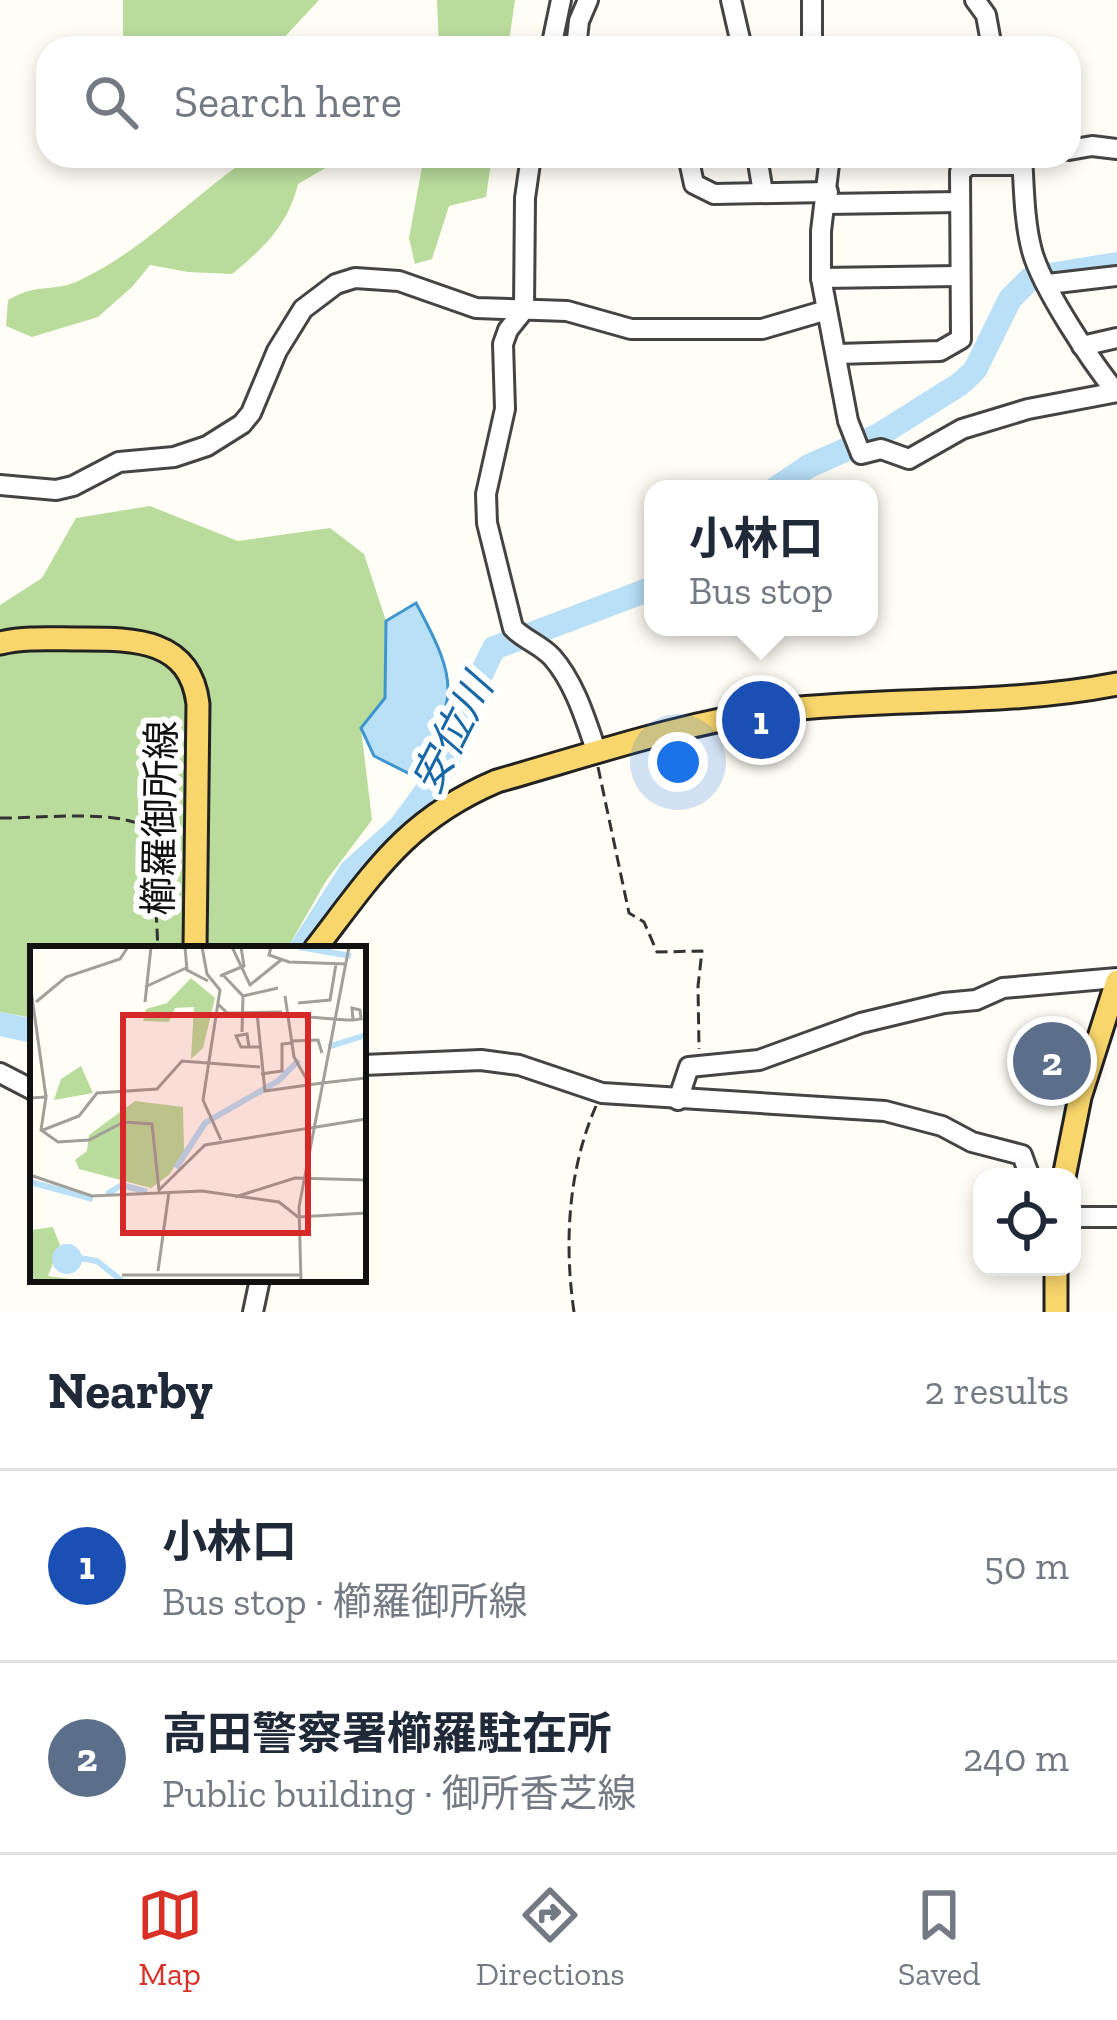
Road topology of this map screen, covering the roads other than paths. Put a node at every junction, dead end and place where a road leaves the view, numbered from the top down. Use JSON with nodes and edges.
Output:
{"nodes":[{"id":1,"x":561,"y":0,"type":"edge"},
{"id":2,"x":588,"y":0,"type":"edge"},
{"id":3,"x":731,"y":0,"type":"edge"},
{"id":4,"x":812,"y":0,"type":"edge"},
{"id":5,"x":975,"y":0,"type":"edge"},
{"id":6,"x":554,"y":36,"type":"edge"},
{"id":7,"x":577,"y":36,"type":"edge"},
{"id":8,"x":739,"y":36,"type":"edge"},
{"id":9,"x":812,"y":36,"type":"edge"},
{"id":10,"x":990,"y":36,"type":"edge"},
{"id":11,"x":1081,"y":148,"type":"edge"},
{"id":12,"x":1117,"y":149,"type":"edge"},
{"id":13,"x":529,"y":168,"type":"edge"},
{"id":14,"x":691,"y":168,"type":"edge"},
{"id":15,"x":759,"y":168,"type":"edge"},
{"id":16,"x":829,"y":168,"type":"edge"},
{"id":17,"x":965,"y":168,"type":"edge"},
{"id":18,"x":1023,"y":168,"type":"edge"},
{"id":19,"x":763,"y":193,"type":"junction"},
{"id":20,"x":826,"y":198,"type":"junction"},
{"id":21,"x":960,"y":202,"type":"junction"},
{"id":22,"x":960,"y":276,"type":"junction"},
{"id":23,"x":1043,"y":276,"type":"junction"},
{"id":24,"x":1117,"y":276,"type":"edge"},
{"id":25,"x":821,"y":278,"type":"junction"},
{"id":26,"x":524,"y":310,"type":"junction"},
{"id":27,"x":827,"y":310,"type":"junction"},
{"id":28,"x":1117,"y":338,"type":"edge"},
{"id":29,"x":1082,"y":346,"type":"junction"},
{"id":30,"x":837,"y":354,"type":"junction"},
{"id":31,"x":1116,"y":392,"type":"edge"},
{"id":32,"x":0,"y":485,"type":"edge"},
{"id":33,"x":0,"y":643,"type":"edge"},
{"id":34,"x":1117,"y":684,"type":"edge"},
{"id":35,"x":597,"y":753,"type":"junction"},
{"id":36,"x":195,"y":946,"type":"edge"},
{"id":37,"x":318,"y":946,"type":"edge"},
{"id":38,"x":1117,"y":979,"type":"edge"},
{"id":39,"x":366,"y":1065,"type":"edge"},
{"id":40,"x":0,"y":1073,"type":"edge"},
{"id":41,"x":30,"y":1088,"type":"edge"},
{"id":42,"x":677,"y":1100,"type":"junction"},
{"id":43,"x":1027,"y":1168,"type":"edge"},
{"id":44,"x":1066,"y":1168,"type":"edge"},
{"id":45,"x":1081,"y":1217,"type":"edge"},
{"id":46,"x":1117,"y":1217,"type":"edge"},
{"id":47,"x":1056,"y":1276,"type":"edge"},
{"id":48,"x":259,"y":1282,"type":"edge"},
{"id":49,"x":253,"y":1312,"type":"edge"},
{"id":50,"x":1056,"y":1312,"type":"edge"}],
"edges":[{"from":1,"to":6,"type":"street"},
{"from":2,"to":7,"type":"street"},
{"from":3,"to":8,"type":"street"},
{"from":4,"to":9,"type":"street"},
{"from":5,"to":10,"type":"street"},
{"from":11,"to":12,"type":"street"},
{"from":13,"to":26,"type":"street"},
{"from":14,"to":19,"type":"street"},
{"from":15,"to":19,"type":"street"},
{"from":16,"to":20,"type":"street"},
{"from":17,"to":21,"type":"street"},
{"from":18,"to":23,"type":"street"},
{"from":19,"to":20,"type":"street"},
{"from":20,"to":21,"type":"street"},
{"from":20,"to":25,"type":"street"},
{"from":21,"to":22,"type":"street"},
{"from":22,"to":25,"type":"street"},
{"from":22,"to":30,"type":"street"},
{"from":23,"to":24,"type":"street"},
{"from":23,"to":29,"type":"street"},
{"from":25,"to":27,"type":"street"},
{"from":26,"to":27,"type":"street"},
{"from":26,"to":32,"type":"street"},
{"from":26,"to":35,"type":"street"},
{"from":27,"to":30,"type":"street"},
{"from":28,"to":29,"type":"street"},
{"from":29,"to":31,"type":"street"},
{"from":30,"to":31,"type":"street"},
{"from":33,"to":36,"type":"main road","name":"櫛羅御所線"},
{"from":34,"to":35,"type":"main road"},
{"from":35,"to":37,"type":"main road"},
{"from":38,"to":42,"type":"street"},
{"from":38,"to":44,"type":"main road"},
{"from":39,"to":42,"type":"street"},
{"from":40,"to":41,"type":"street"},
{"from":42,"to":43,"type":"street"},
{"from":45,"to":46,"type":"street"},
{"from":47,"to":50,"type":"main road"},
{"from":48,"to":49,"type":"street"}]}
